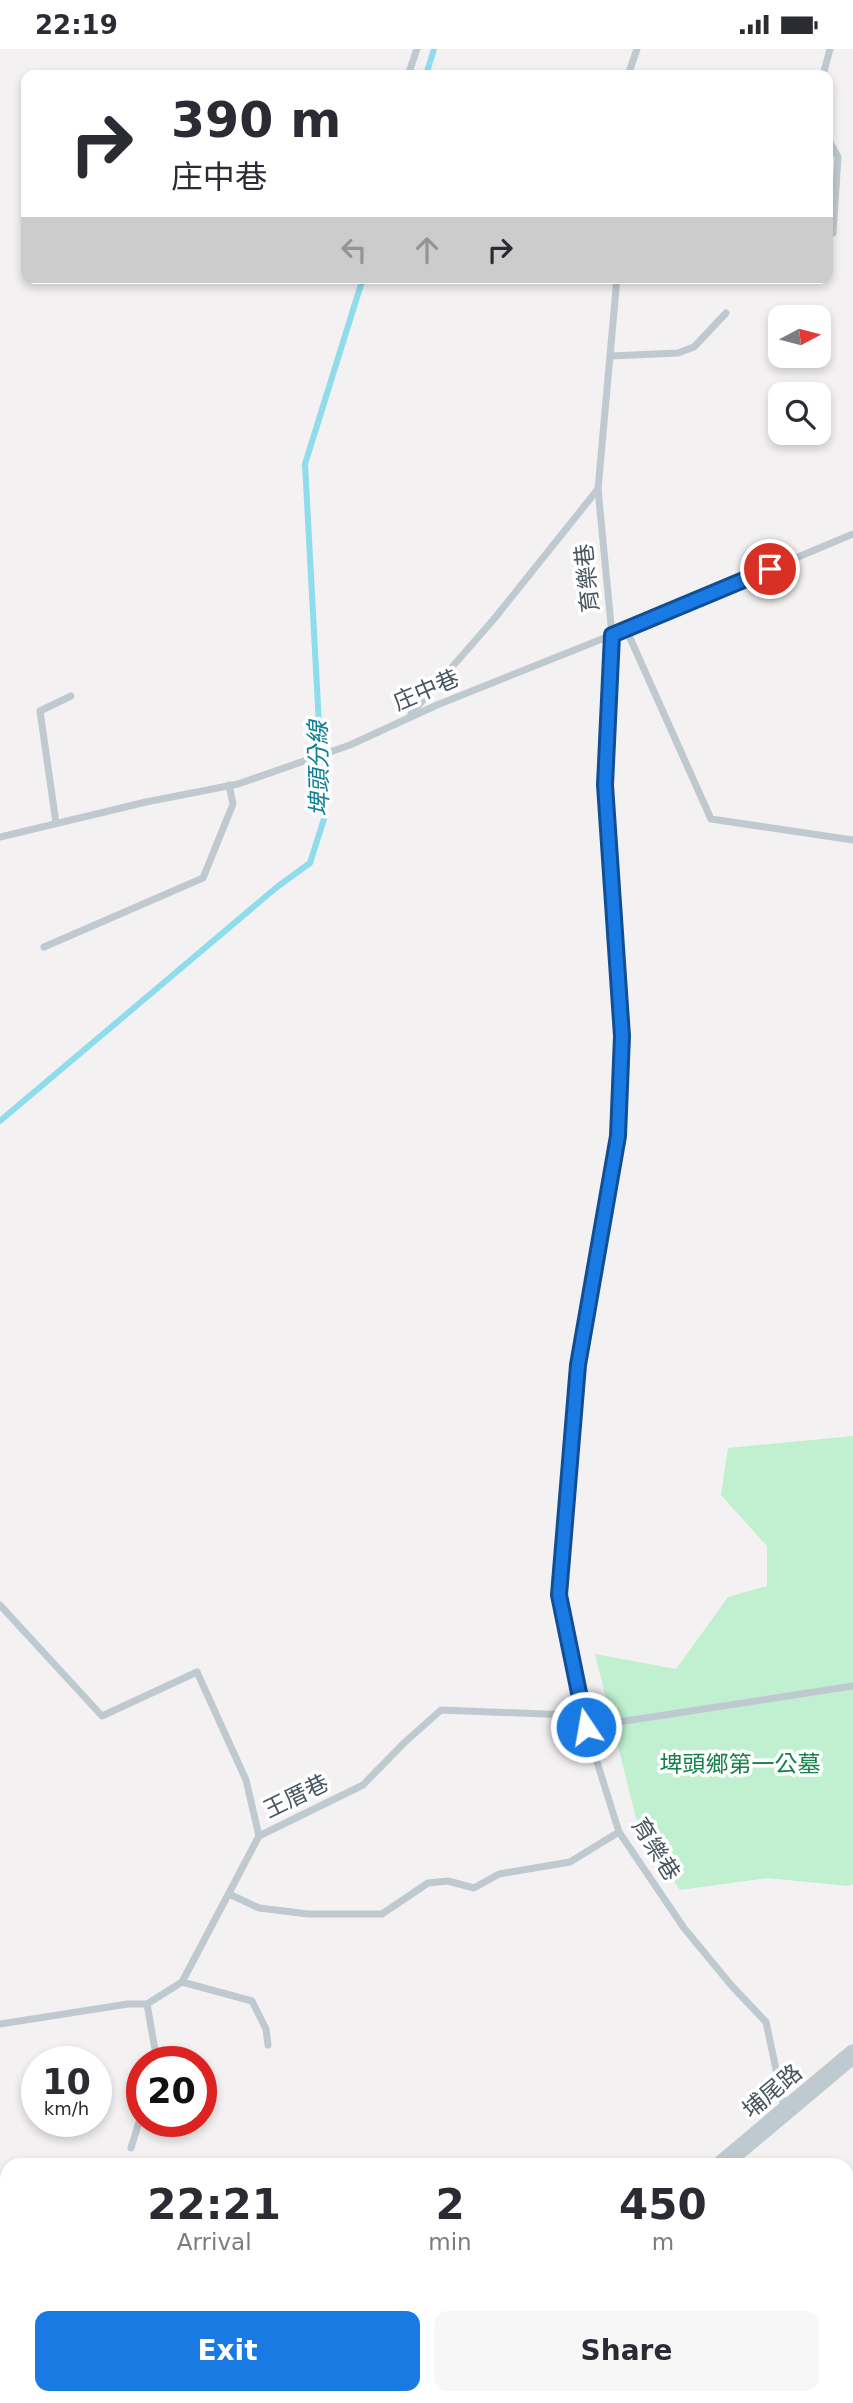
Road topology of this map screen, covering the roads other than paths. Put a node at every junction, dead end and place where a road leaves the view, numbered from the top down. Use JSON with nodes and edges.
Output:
{"nodes":[{"id":1,"x":417,"y":49,"type":"edge"},
{"id":2,"x":637,"y":49,"type":"edge"},
{"id":3,"x":830,"y":49,"type":"edge"},
{"id":4,"x":410,"y":70,"type":"edge"},
{"id":5,"x":630,"y":70,"type":"edge"},
{"id":6,"x":824,"y":70,"type":"edge"},
{"id":7,"x":833,"y":148,"type":"edge"},
{"id":8,"x":833,"y":233,"type":"dead end"},
{"id":9,"x":617,"y":284,"type":"edge"},
{"id":10,"x":726,"y":313,"type":"dead end"},
{"id":11,"x":611,"y":356,"type":"junction"},
{"id":12,"x":598,"y":489,"type":"junction"},
{"id":13,"x":853,"y":534,"type":"edge"},
{"id":14,"x":626,"y":629,"type":"junction"},
{"id":15,"x":612,"y":635,"type":"junction"},
{"id":16,"x":71,"y":696,"type":"dead end"},
{"id":17,"x":409,"y":718,"type":"junction"},
{"id":18,"x":229,"y":785,"type":"junction"},
{"id":19,"x":56,"y":823,"type":"junction"},
{"id":20,"x":0,"y":837,"type":"edge"},
{"id":21,"x":853,"y":840,"type":"edge"},
{"id":22,"x":44,"y":947,"type":"dead end"},
{"id":23,"x":0,"y":1605,"type":"edge"},
{"id":24,"x":853,"y":1686,"type":"edge"},
{"id":25,"x":586,"y":1727,"type":"junction"},
{"id":26,"x":619,"y":1832,"type":"junction"},
{"id":27,"x":259,"y":1836,"type":"junction"},
{"id":28,"x":229,"y":1894,"type":"junction"},
{"id":29,"x":182,"y":1982,"type":"junction"},
{"id":30,"x":147,"y":2004,"type":"junction"},
{"id":31,"x":0,"y":2024,"type":"edge"},
{"id":32,"x":268,"y":2045,"type":"dead end"},
{"id":33,"x":154,"y":2046,"type":"edge"},
{"id":34,"x":852,"y":2057,"type":"edge"},
{"id":35,"x":785,"y":2112,"type":"junction"},
{"id":36,"x":134,"y":2137,"type":"edge"},
{"id":37,"x":131,"y":2148,"type":"dead end"},
{"id":38,"x":729,"y":2158,"type":"edge"}],
"edges":[{"from":1,"to":4,"type":"lane"},
{"from":2,"to":5,"type":"lane"},
{"from":3,"to":6,"type":"lane"},
{"from":7,"to":8,"type":"lane"},
{"from":9,"to":11,"type":"lane","name":"育樂巷"},
{"from":10,"to":11,"type":"lane"},
{"from":11,"to":12,"type":"lane","name":"育樂巷"},
{"from":12,"to":15,"type":"lane","name":"育樂巷"},
{"from":12,"to":17,"type":"lane"},
{"from":13,"to":14,"type":"lane","name":"庄中巷"},
{"from":14,"to":15,"type":"lane","name":"庄中巷"},
{"from":14,"to":21,"type":"lane"},
{"from":15,"to":17,"type":"lane","name":"庄中巷"},
{"from":15,"to":25,"type":"lane","name":"育樂巷"},
{"from":16,"to":19,"type":"lane"},
{"from":17,"to":18,"type":"lane","name":"庄中巷"},
{"from":18,"to":19,"type":"lane","name":"庄中巷"},
{"from":18,"to":22,"type":"lane"},
{"from":19,"to":20,"type":"lane","name":"庄中巷"},
{"from":23,"to":27,"type":"lane"},
{"from":24,"to":25,"type":"lane"},
{"from":25,"to":26,"type":"lane","name":"育樂巷"},
{"from":25,"to":27,"type":"lane","name":"王厝巷"},
{"from":26,"to":28,"type":"lane"},
{"from":26,"to":35,"type":"lane","name":"育樂巷"},
{"from":27,"to":28,"type":"lane","name":"王厝巷"},
{"from":28,"to":29,"type":"lane","name":"王厝巷"},
{"from":29,"to":30,"type":"lane","name":"王厝巷"},
{"from":29,"to":32,"type":"lane"},
{"from":30,"to":31,"type":"lane","name":"王厝巷"},
{"from":30,"to":33,"type":"lane"},
{"from":34,"to":35,"type":"street","name":"埔尾路"},
{"from":35,"to":38,"type":"street","name":"埔尾路"},
{"from":36,"to":37,"type":"lane"}]}
